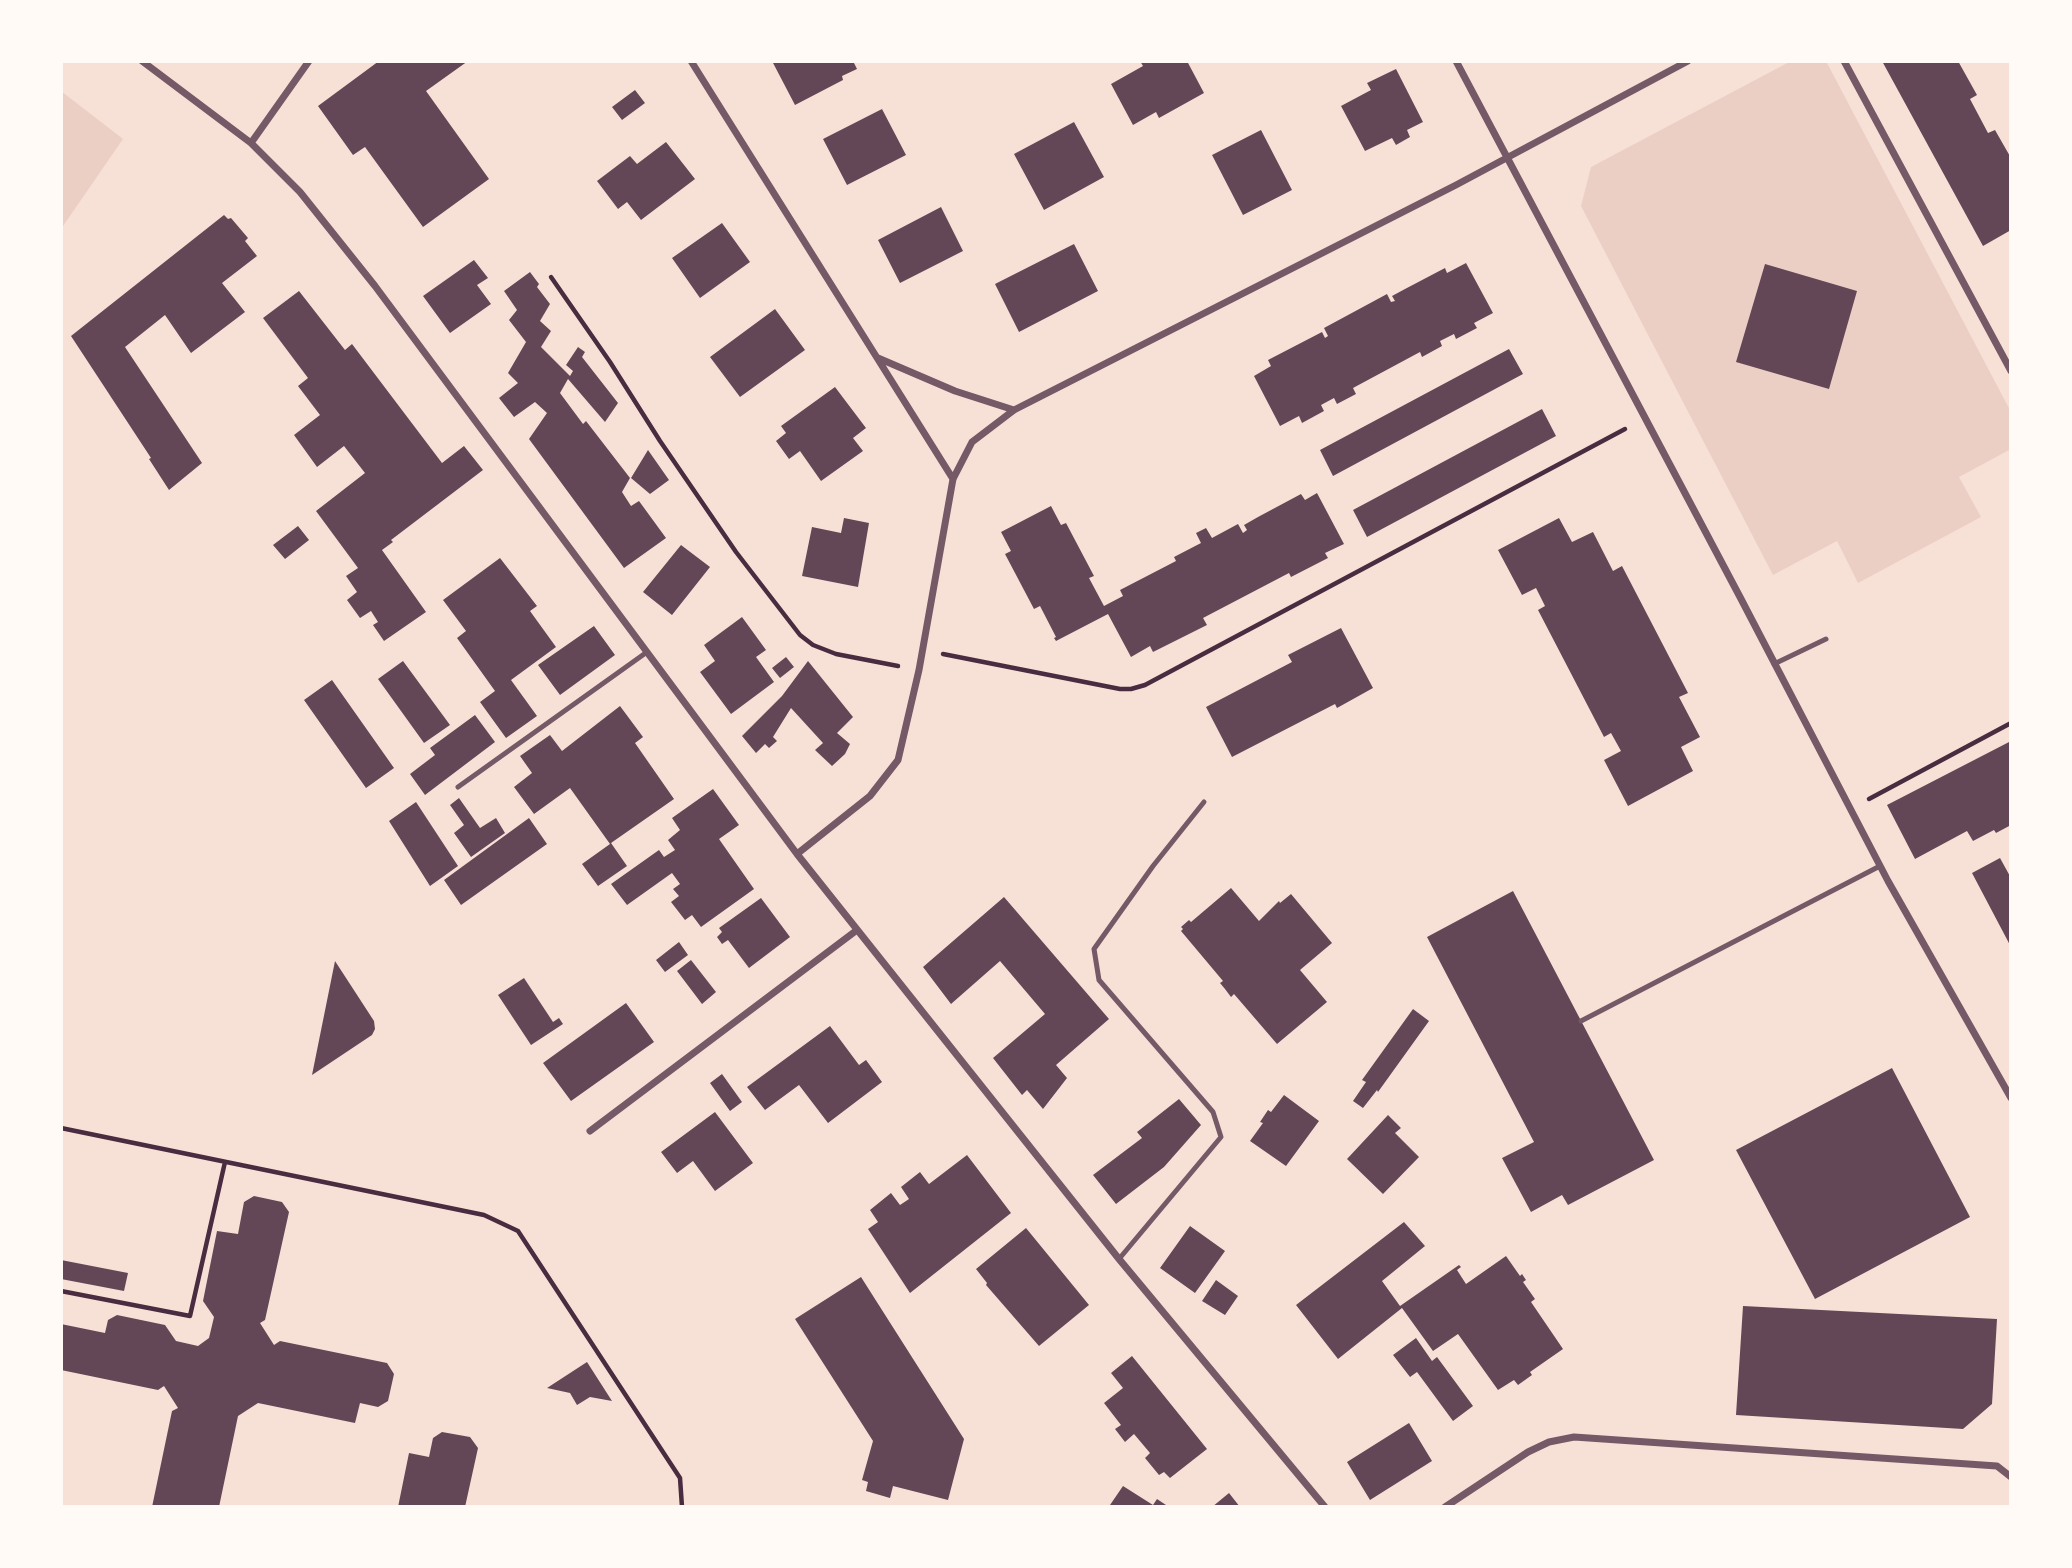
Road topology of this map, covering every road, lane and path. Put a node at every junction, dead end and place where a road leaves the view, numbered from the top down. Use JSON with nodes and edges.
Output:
{"nodes":[{"id":1,"x":142,"y":61,"type":"edge"},
{"id":2,"x":309,"y":61,"type":"edge"},
{"id":3,"x":691,"y":61,"type":"edge"},
{"id":4,"x":1456,"y":61,"type":"edge"},
{"id":5,"x":1688,"y":61,"type":"edge"},
{"id":6,"x":1844,"y":61,"type":"edge"},
{"id":7,"x":251,"y":143,"type":"junction"},
{"id":8,"x":1508,"y":157,"type":"junction"},
{"id":9,"x":551,"y":277,"type":"dead end"},
{"id":10,"x":878,"y":358,"type":"junction"},
{"id":11,"x":2011,"y":371,"type":"edge"},
{"id":12,"x":1014,"y":410,"type":"junction"},
{"id":13,"x":1645,"y":418,"type":"junction"},
{"id":14,"x":953,"y":479,"type":"junction"},
{"id":15,"x":1826,"y":639,"type":"dead end"},
{"id":16,"x":921,"y":650,"type":"junction"},
{"id":17,"x":647,"y":652,"type":"junction"},
{"id":18,"x":1774,"y":664,"type":"junction"},
{"id":19,"x":919,"y":670,"type":"junction"},
{"id":20,"x":2011,"y":723,"type":"edge"},
{"id":21,"x":458,"y":788,"type":"dead end"},
{"id":22,"x":1204,"y":802,"type":"dead end"},
{"id":23,"x":1850,"y":809,"type":"junction"},
{"id":24,"x":797,"y":854,"type":"junction"},
{"id":25,"x":1880,"y":866,"type":"junction"},
{"id":26,"x":857,"y":930,"type":"junction"},
{"id":27,"x":1581,"y":1021,"type":"dead end"},
{"id":28,"x":2011,"y":1098,"type":"edge"},
{"id":29,"x":61,"y":1128,"type":"edge"},
{"id":30,"x":590,"y":1131,"type":"dead end"},
{"id":31,"x":225,"y":1162,"type":"junction"},
{"id":32,"x":1119,"y":1259,"type":"junction"},
{"id":33,"x":61,"y":1291,"type":"edge"},
{"id":34,"x":2011,"y":1476,"type":"edge"},
{"id":35,"x":682,"y":1507,"type":"edge"},
{"id":36,"x":1325,"y":1507,"type":"edge"},
{"id":37,"x":1444,"y":1507,"type":"edge"}],
"edges":[{"from":1,"to":7,"type":"street"},
{"from":2,"to":7,"type":"street"},
{"from":3,"to":10,"type":"street"},
{"from":4,"to":8,"type":"street"},
{"from":5,"to":8,"type":"street"},
{"from":6,"to":11,"type":"street"},
{"from":7,"to":17,"type":"street"},
{"from":8,"to":12,"type":"street"},
{"from":8,"to":13,"type":"street"},
{"from":9,"to":19,"type":"path"},
{"from":10,"to":12,"type":"street"},
{"from":10,"to":14,"type":"street"},
{"from":12,"to":14,"type":"street"},
{"from":13,"to":16,"type":"path"},
{"from":13,"to":18,"type":"street"},
{"from":14,"to":16,"type":"street"},
{"from":15,"to":18,"type":"lane"},
{"from":16,"to":19,"type":"street"},
{"from":17,"to":21,"type":"lane"},
{"from":17,"to":24,"type":"street"},
{"from":18,"to":23,"type":"street"},
{"from":19,"to":24,"type":"street"},
{"from":20,"to":23,"type":"path"},
{"from":22,"to":32,"type":"lane"},
{"from":23,"to":25,"type":"street"},
{"from":24,"to":26,"type":"street"},
{"from":25,"to":27,"type":"lane"},
{"from":25,"to":28,"type":"street"},
{"from":26,"to":30,"type":"street"},
{"from":26,"to":32,"type":"street"},
{"from":29,"to":31,"type":"path"},
{"from":31,"to":33,"type":"path"},
{"from":31,"to":35,"type":"path"},
{"from":32,"to":36,"type":"street"},
{"from":34,"to":37,"type":"street"}]}
